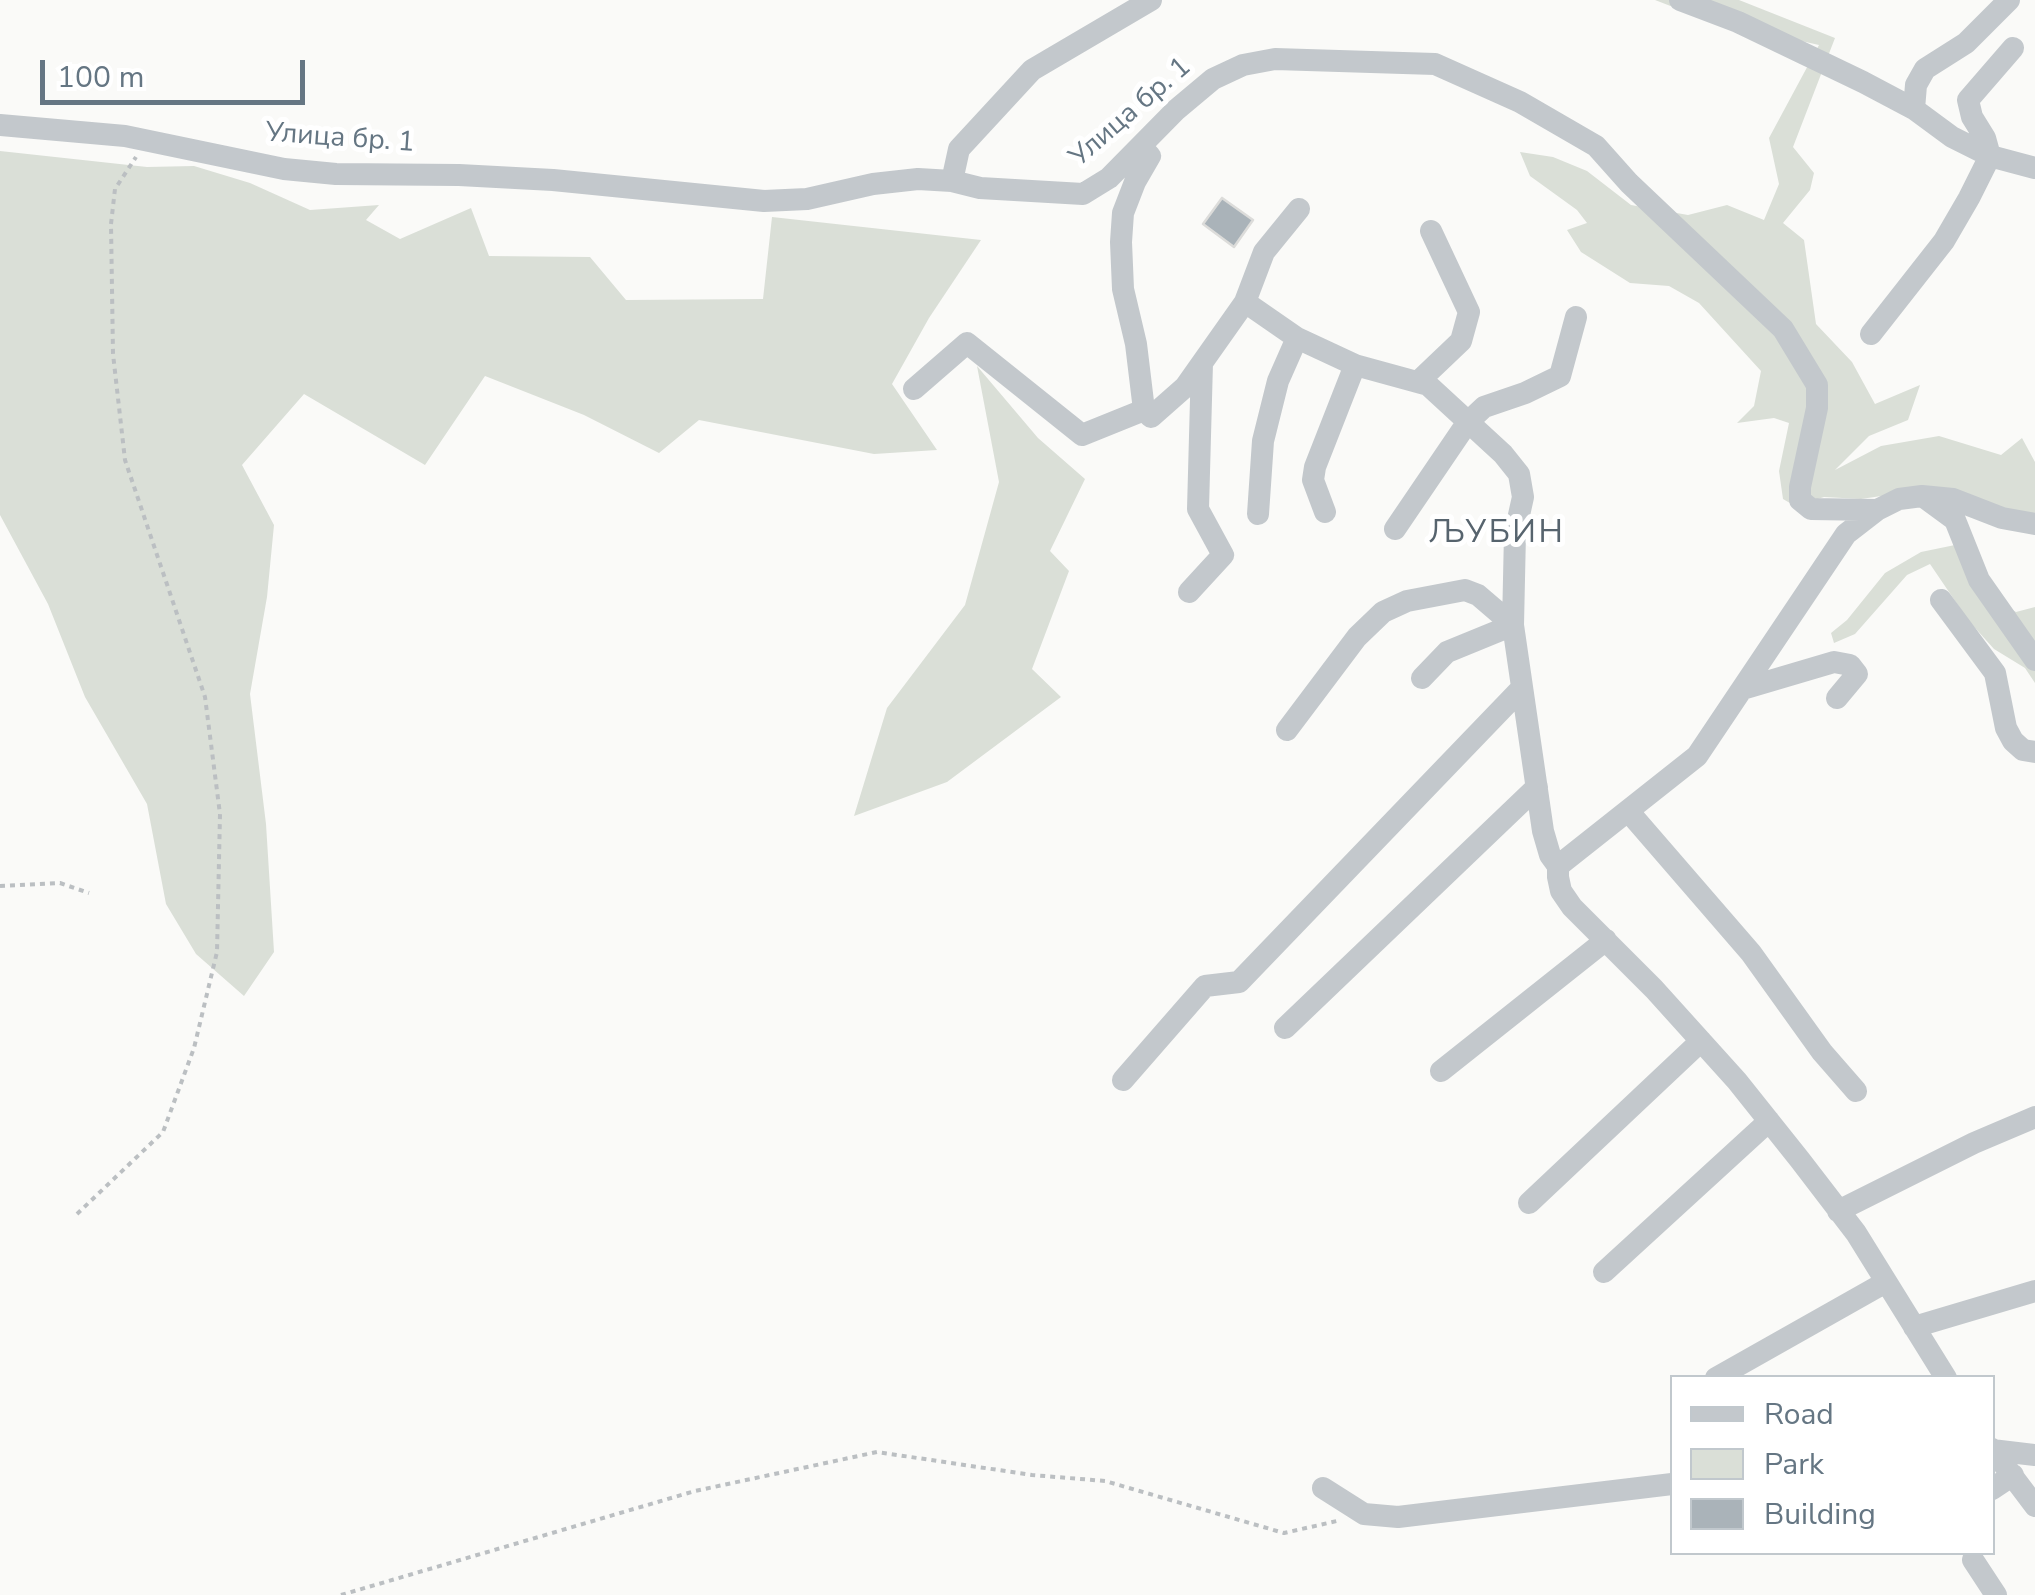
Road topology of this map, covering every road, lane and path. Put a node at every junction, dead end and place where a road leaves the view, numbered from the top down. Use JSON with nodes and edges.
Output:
{"nodes":[{"id":1,"x":1151,"y":0,"type":"edge"},
{"id":2,"x":1680,"y":0,"type":"edge"},
{"id":3,"x":2009,"y":0,"type":"edge"},
{"id":4,"x":2013,"y":48,"type":"dead end"},
{"id":5,"x":1914,"y":109,"type":"junction"},
{"id":6,"x":0,"y":125,"type":"edge"},
{"id":7,"x":147,"y":141,"type":"junction"},
{"id":8,"x":1141,"y":146,"type":"junction"},
{"id":9,"x":1990,"y":156,"type":"junction"},
{"id":10,"x":2035,"y":168,"type":"edge"},
{"id":11,"x":952,"y":181,"type":"junction"},
{"id":12,"x":1300,"y":209,"type":"dead end"},
{"id":13,"x":1432,"y":231,"type":"dead end"},
{"id":14,"x":1245,"y":302,"type":"junction"},
{"id":15,"x":1576,"y":317,"type":"dead end"},
{"id":16,"x":1871,"y":334,"type":"dead end"},
{"id":17,"x":1297,"y":338,"type":"junction"},
{"id":18,"x":1202,"y":363,"type":"junction"},
{"id":19,"x":1355,"y":365,"type":"junction"},
{"id":20,"x":1419,"y":381,"type":"junction"},
{"id":21,"x":914,"y":389,"type":"dead end"},
{"id":22,"x":1144,"y":410,"type":"junction"},
{"id":23,"x":1467,"y":423,"type":"junction"},
{"id":24,"x":1922,"y":496,"type":"junction"},
{"id":25,"x":1877,"y":510,"type":"junction"},
{"id":26,"x":1325,"y":512,"type":"dead end"},
{"id":27,"x":1258,"y":514,"type":"dead end"},
{"id":28,"x":2035,"y":524,"type":"edge"},
{"id":29,"x":1394,"y":529,"type":"dead end"},
{"id":30,"x":1189,"y":592,"type":"dead end"},
{"id":31,"x":1940,"y":600,"type":"dead end"},
{"id":32,"x":1513,"y":625,"type":"junction"},
{"id":33,"x":2035,"y":660,"type":"edge"},
{"id":34,"x":1422,"y":678,"type":"dead end"},
{"id":35,"x":1746,"y":688,"type":"junction"},
{"id":36,"x":1520,"y":690,"type":"junction"},
{"id":37,"x":1837,"y":698,"type":"dead end"},
{"id":38,"x":1287,"y":730,"type":"dead end"},
{"id":39,"x":2035,"y":752,"type":"edge"},
{"id":40,"x":1537,"y":787,"type":"junction"},
{"id":41,"x":1629,"y":812,"type":"junction"},
{"id":42,"x":1558,"y":866,"type":"junction"},
{"id":43,"x":0,"y":886,"type":"edge"},
{"id":44,"x":89,"y":893,"type":"dead end"},
{"id":45,"x":1606,"y":940,"type":"junction"},
{"id":46,"x":1285,"y":1028,"type":"dead end"},
{"id":47,"x":1701,"y":1041,"type":"junction"},
{"id":48,"x":1441,"y":1070,"type":"dead end"},
{"id":49,"x":1124,"y":1080,"type":"dead end"},
{"id":50,"x":1856,"y":1092,"type":"dead end"},
{"id":51,"x":2035,"y":1117,"type":"edge"},
{"id":52,"x":1769,"y":1121,"type":"junction"},
{"id":53,"x":1530,"y":1203,"type":"dead end"},
{"id":54,"x":1838,"y":1211,"type":"junction"},
{"id":55,"x":77,"y":1214,"type":"dead end"},
{"id":56,"x":1604,"y":1272,"type":"dead end"},
{"id":57,"x":1886,"y":1282,"type":"junction"},
{"id":58,"x":2035,"y":1290,"type":"edge"},
{"id":59,"x":1914,"y":1327,"type":"junction"},
{"id":60,"x":1721,"y":1375,"type":"edge"},
{"id":61,"x":1944,"y":1375,"type":"edge"},
{"id":62,"x":1995,"y":1450,"type":"edge"},
{"id":63,"x":1995,"y":1452,"type":"edge"},
{"id":64,"x":2035,"y":1456,"type":"edge"},
{"id":65,"x":2013,"y":1475,"type":"junction"},
{"id":66,"x":1670,"y":1484,"type":"edge"},
{"id":67,"x":1323,"y":1488,"type":"dead end"},
{"id":68,"x":1995,"y":1488,"type":"edge"},
{"id":69,"x":2035,"y":1506,"type":"edge"},
{"id":70,"x":1364,"y":1514,"type":"junction"},
{"id":71,"x":1973,"y":1560,"type":"dead end"},
{"id":72,"x":342,"y":1595,"type":"edge"},
{"id":73,"x":1996,"y":1595,"type":"edge"}],
"edges":[{"from":1,"to":11,"type":"street"},
{"from":2,"to":5,"type":"street"},
{"from":3,"to":5,"type":"street"},
{"from":4,"to":9,"type":"street"},
{"from":5,"to":9,"type":"street"},
{"from":6,"to":7,"type":"street","name":"Улица бр. 1"},
{"from":7,"to":11,"type":"street","name":"Улица бр. 1"},
{"from":7,"to":55,"type":"path"},
{"from":8,"to":11,"type":"street","name":"Улица бр. 1"},
{"from":8,"to":22,"type":"street"},
{"from":8,"to":25,"type":"street","name":"Улица бр. 1"},
{"from":9,"to":10,"type":"street"},
{"from":9,"to":16,"type":"street"},
{"from":12,"to":14,"type":"street"},
{"from":13,"to":20,"type":"street"},
{"from":14,"to":17,"type":"street"},
{"from":14,"to":18,"type":"street"},
{"from":15,"to":23,"type":"street"},
{"from":17,"to":19,"type":"street"},
{"from":17,"to":27,"type":"street"},
{"from":18,"to":22,"type":"street"},
{"from":18,"to":30,"type":"street"},
{"from":19,"to":20,"type":"street"},
{"from":19,"to":26,"type":"street"},
{"from":20,"to":23,"type":"street"},
{"from":21,"to":22,"type":"street"},
{"from":23,"to":29,"type":"street"},
{"from":23,"to":32,"type":"street"},
{"from":24,"to":25,"type":"street","name":"Улица бр. 1"},
{"from":24,"to":28,"type":"street","name":"Улица бр. 1"},
{"from":24,"to":33,"type":"street"},
{"from":25,"to":35,"type":"street"},
{"from":31,"to":39,"type":"street"},
{"from":32,"to":34,"type":"street"},
{"from":32,"to":36,"type":"street"},
{"from":32,"to":38,"type":"street"},
{"from":35,"to":37,"type":"street"},
{"from":35,"to":41,"type":"street"},
{"from":36,"to":40,"type":"street"},
{"from":36,"to":49,"type":"street"},
{"from":40,"to":42,"type":"street"},
{"from":40,"to":46,"type":"street"},
{"from":41,"to":42,"type":"street"},
{"from":41,"to":50,"type":"street"},
{"from":42,"to":45,"type":"street"},
{"from":43,"to":44,"type":"path"},
{"from":45,"to":47,"type":"street"},
{"from":45,"to":48,"type":"street"},
{"from":47,"to":52,"type":"street"},
{"from":47,"to":53,"type":"street"},
{"from":51,"to":54,"type":"street"},
{"from":52,"to":54,"type":"street"},
{"from":52,"to":56,"type":"street"},
{"from":54,"to":57,"type":"street"},
{"from":57,"to":59,"type":"street"},
{"from":57,"to":60,"type":"street"},
{"from":58,"to":59,"type":"street"},
{"from":59,"to":61,"type":"street"},
{"from":62,"to":64,"type":"street"},
{"from":63,"to":65,"type":"street"},
{"from":65,"to":68,"type":"street"},
{"from":65,"to":69,"type":"street"},
{"from":66,"to":70,"type":"street"},
{"from":67,"to":70,"type":"street"},
{"from":70,"to":72,"type":"path"},
{"from":71,"to":73,"type":"street"}]}
